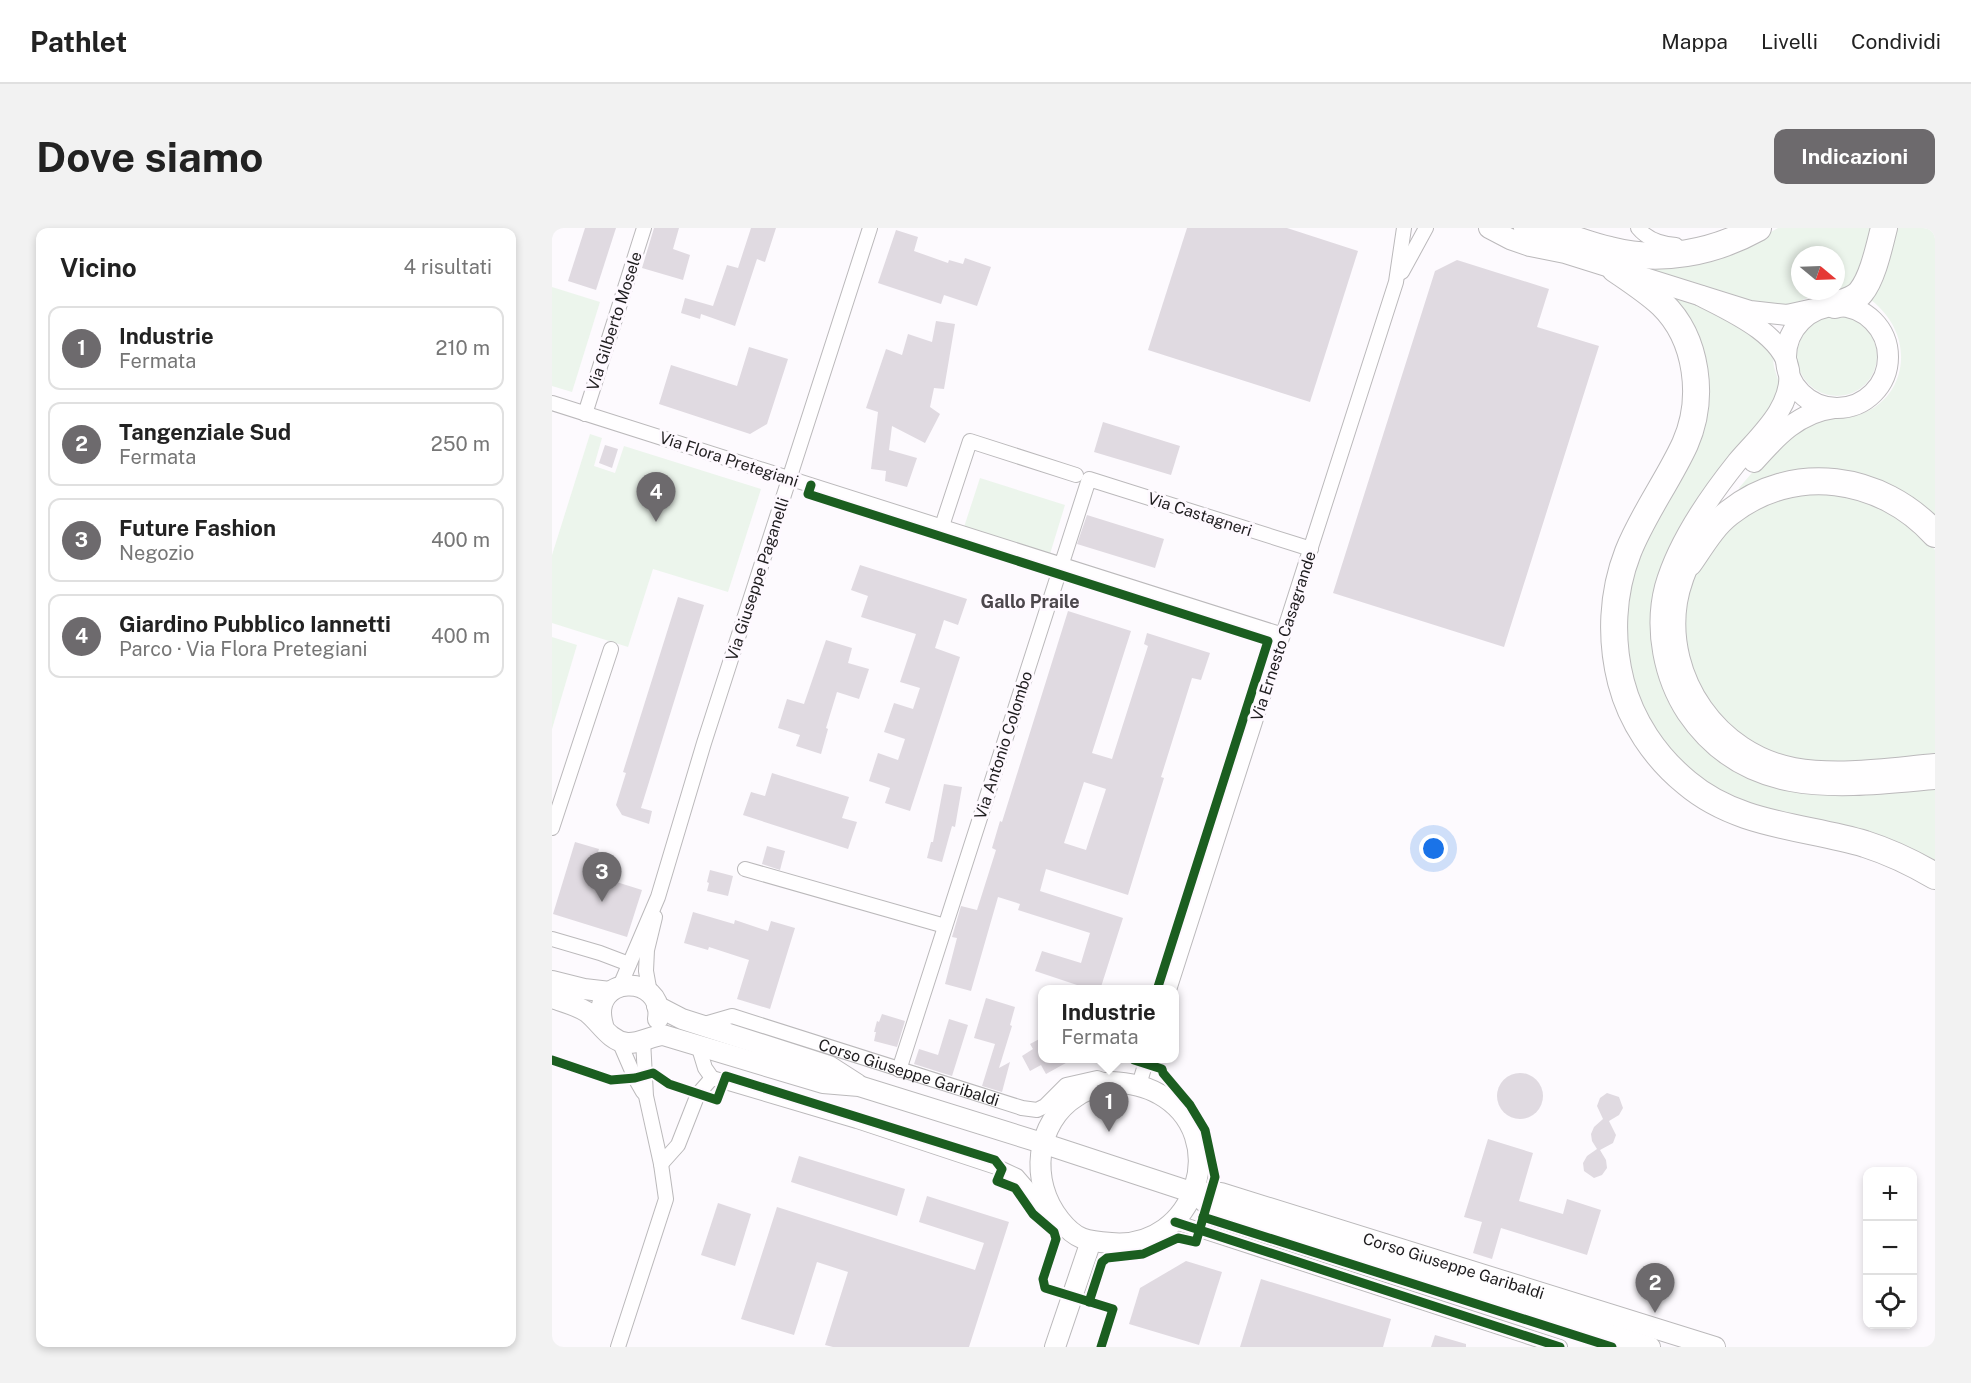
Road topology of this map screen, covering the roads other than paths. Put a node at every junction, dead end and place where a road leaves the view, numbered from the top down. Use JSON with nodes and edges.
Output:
{"nodes":[{"id":1,"x":644,"y":228,"type":"edge"},
{"id":2,"x":870,"y":228,"type":"edge"},
{"id":3,"x":1404,"y":228,"type":"edge"},
{"id":4,"x":1426,"y":228,"type":"edge"},
{"id":5,"x":1489,"y":228,"type":"edge"},
{"id":6,"x":1524,"y":228,"type":"edge"},
{"id":7,"x":1638,"y":228,"type":"edge"},
{"id":8,"x":1748,"y":228,"type":"edge"},
{"id":9,"x":1758,"y":228,"type":"edge"},
{"id":10,"x":1884,"y":228,"type":"edge"},
{"id":11,"x":1584,"y":230,"type":"dead end"},
{"id":12,"x":1554,"y":237,"type":"edge"},
{"id":13,"x":1615,"y":269,"type":"junction"},
{"id":14,"x":1396,"y":282,"type":"junction"},
{"id":15,"x":1701,"y":296,"type":"junction"},
{"id":16,"x":1829,"y":306,"type":"junction"},
{"id":17,"x":1789,"y":370,"type":"junction"},
{"id":18,"x":552,"y":403,"type":"edge"},
{"id":19,"x":1834,"y":408,"type":"junction"},
{"id":20,"x":585,"y":414,"type":"junction"},
{"id":21,"x":1083,"y":477,"type":"junction"},
{"id":22,"x":789,"y":478,"type":"junction"},
{"id":23,"x":942,"y":526,"type":"junction"},
{"id":24,"x":1935,"y":534,"type":"edge"},
{"id":25,"x":1311,"y":549,"type":"junction"},
{"id":26,"x":1689,"y":563,"type":"junction"},
{"id":27,"x":1061,"y":564,"type":"junction"},
{"id":28,"x":1283,"y":635,"type":"junction"},
{"id":29,"x":611,"y":649,"type":"dead end"},
{"id":30,"x":1935,"y":764,"type":"edge"},
{"id":31,"x":1935,"y":779,"type":"edge"},
{"id":32,"x":552,"y":828,"type":"edge"},
{"id":33,"x":746,"y":869,"type":"dead end"},
{"id":34,"x":1935,"y":876,"type":"edge"},
{"id":35,"x":658,"y":897,"type":"junction"},
{"id":36,"x":945,"y":926,"type":"junction"},
{"id":37,"x":552,"y":939,"type":"edge"},
{"id":38,"x":629,"y":964,"type":"junction"},
{"id":39,"x":552,"y":981,"type":"edge"},
{"id":40,"x":1171,"y":985,"type":"edge"},
{"id":41,"x":615,"y":989,"type":"junction"},
{"id":42,"x":554,"y":1000,"type":"edge"},
{"id":43,"x":654,"y":1000,"type":"junction"},
{"id":44,"x":603,"y":1025,"type":"junction"},
{"id":45,"x":699,"y":1025,"type":"junction"},
{"id":46,"x":644,"y":1039,"type":"junction"},
{"id":47,"x":619,"y":1041,"type":"junction"},
{"id":48,"x":698,"y":1045,"type":"junction"},
{"id":49,"x":1146,"y":1063,"type":"edge"},
{"id":50,"x":898,"y":1070,"type":"junction"},
{"id":51,"x":712,"y":1078,"type":"junction"},
{"id":52,"x":1111,"y":1082,"type":"junction"},
{"id":53,"x":1139,"y":1085,"type":"junction"},
{"id":54,"x":859,"y":1086,"type":"junction"},
{"id":55,"x":646,"y":1096,"type":"junction"},
{"id":56,"x":1042,"y":1143,"type":"junction"},
{"id":57,"x":661,"y":1164,"type":"junction"},
{"id":58,"x":1194,"y":1193,"type":"junction"},
{"id":59,"x":1175,"y":1222,"type":"junction"},
{"id":60,"x":1070,"y":1233,"type":"junction"},
{"id":61,"x":1091,"y":1241,"type":"junction"},
{"id":62,"x":1551,"y":1346,"type":"edge"},
{"id":63,"x":618,"y":1347,"type":"edge"},
{"id":64,"x":1055,"y":1347,"type":"edge"},
{"id":65,"x":1650,"y":1347,"type":"edge"},
{"id":66,"x":1714,"y":1347,"type":"edge"}],
"edges":[{"from":1,"to":20,"type":"street","name":"Via Gilberto Mosele"},
{"from":2,"to":22,"type":"street","name":"Via Giuseppe Paganelli"},
{"from":3,"to":14,"type":"street","name":"Via Ernesto Casagrande"},
{"from":4,"to":14,"type":"street","name":"Via Ernesto Casagrande"},
{"from":5,"to":12,"type":"street"},
{"from":6,"to":12,"type":"street"},
{"from":7,"to":8,"type":"street"},
{"from":9,"to":12,"type":"highway"},
{"from":10,"to":16,"type":"highway"},
{"from":11,"to":12,"type":"street"},
{"from":12,"to":13,"type":"street"},
{"from":13,"to":15,"type":"street"},
{"from":13,"to":34,"type":"highway"},
{"from":14,"to":25,"type":"street","name":"Via Ernesto Casagrande"},
{"from":15,"to":16,"type":"street"},
{"from":15,"to":17,"type":"street"},
{"from":16,"to":17,"type":"street"},
{"from":16,"to":19,"type":"street"},
{"from":17,"to":19,"type":"street"},
{"from":17,"to":31,"type":"street"},
{"from":18,"to":20,"type":"street","name":"Via Flora Pretegiani"},
{"from":19,"to":26,"type":"street"},
{"from":20,"to":22,"type":"street","name":"Via Flora Pretegiani"},
{"from":21,"to":23,"type":"street","name":"Via Castagneri"},
{"from":21,"to":25,"type":"street","name":"Via Castagneri"},
{"from":21,"to":27,"type":"street","name":"Via Antonio Colombo"},
{"from":22,"to":23,"type":"street","name":"Via Flora Pretegiani"},
{"from":22,"to":35,"type":"street","name":"Via Giuseppe Paganelli"},
{"from":23,"to":27,"type":"street","name":"Via Flora Pretegiani"},
{"from":24,"to":26,"type":"highway"},
{"from":25,"to":28,"type":"street","name":"Via Ernesto Casagrande"},
{"from":26,"to":30,"type":"street"},
{"from":27,"to":28,"type":"street","name":"Via Flora Pretegiani"},
{"from":27,"to":36,"type":"street","name":"Via Antonio Colombo"},
{"from":28,"to":40,"type":"street","name":"Via Ernesto Casagrande"},
{"from":29,"to":32,"type":"street"},
{"from":33,"to":36,"type":"street"},
{"from":35,"to":38,"type":"street","name":"Via Giuseppe Paganelli"},
{"from":35,"to":43,"type":"street","name":"Via Giuseppe Paganelli"},
{"from":36,"to":50,"type":"street","name":"Via Antonio Colombo"},
{"from":37,"to":38,"type":"street"},
{"from":38,"to":41,"type":"street","name":"Via Giuseppe Paganelli"},
{"from":39,"to":41,"type":"street","name":"Corso Giuseppe Garibaldi"},
{"from":41,"to":43,"type":"street","name":"Corso Giuseppe Garibaldi"},
{"from":41,"to":44,"type":"street"},
{"from":42,"to":44,"type":"street"},
{"from":43,"to":45,"type":"street","name":"Corso Giuseppe Garibaldi"},
{"from":43,"to":46,"type":"street"},
{"from":44,"to":47,"type":"street"},
{"from":45,"to":50,"type":"street","name":"Corso Giuseppe Garibaldi"},
{"from":45,"to":54,"type":"street","name":"Corso Giuseppe Garibaldi"},
{"from":46,"to":47,"type":"street","name":"Corso Giuseppe Garibaldi"},
{"from":46,"to":48,"type":"street","name":"Corso Giuseppe Garibaldi"},
{"from":46,"to":55,"type":"street"},
{"from":47,"to":55,"type":"street"},
{"from":48,"to":51,"type":"street"},
{"from":48,"to":54,"type":"street","name":"Corso Giuseppe Garibaldi"},
{"from":49,"to":53,"type":"street"},
{"from":50,"to":52,"type":"street","name":"Corso Giuseppe Garibaldi"},
{"from":51,"to":57,"type":"street"},
{"from":51,"to":60,"type":"street","name":"Corso Giuseppe Garibaldi"},
{"from":52,"to":53,"type":"street","name":"Corso Giuseppe Garibaldi"},
{"from":52,"to":56,"type":"street","name":"Corso Giuseppe Garibaldi"},
{"from":53,"to":58,"type":"street","name":"Corso Giuseppe Garibaldi"},
{"from":54,"to":56,"type":"street","name":"Corso Giuseppe Garibaldi"},
{"from":55,"to":57,"type":"street"},
{"from":56,"to":58,"type":"street","name":"Corso Giuseppe Garibaldi"},
{"from":56,"to":60,"type":"street","name":"Corso Giuseppe Garibaldi"},
{"from":57,"to":63,"type":"street"},
{"from":58,"to":59,"type":"street","name":"Corso Giuseppe Garibaldi"},
{"from":58,"to":65,"type":"street","name":"Corso Giuseppe Garibaldi"},
{"from":58,"to":66,"type":"street","name":"Corso Giuseppe Garibaldi"},
{"from":59,"to":61,"type":"street","name":"Corso Giuseppe Garibaldi"},
{"from":59,"to":62,"type":"street"},
{"from":60,"to":61,"type":"street","name":"Corso Giuseppe Garibaldi"},
{"from":61,"to":64,"type":"street"}]}
